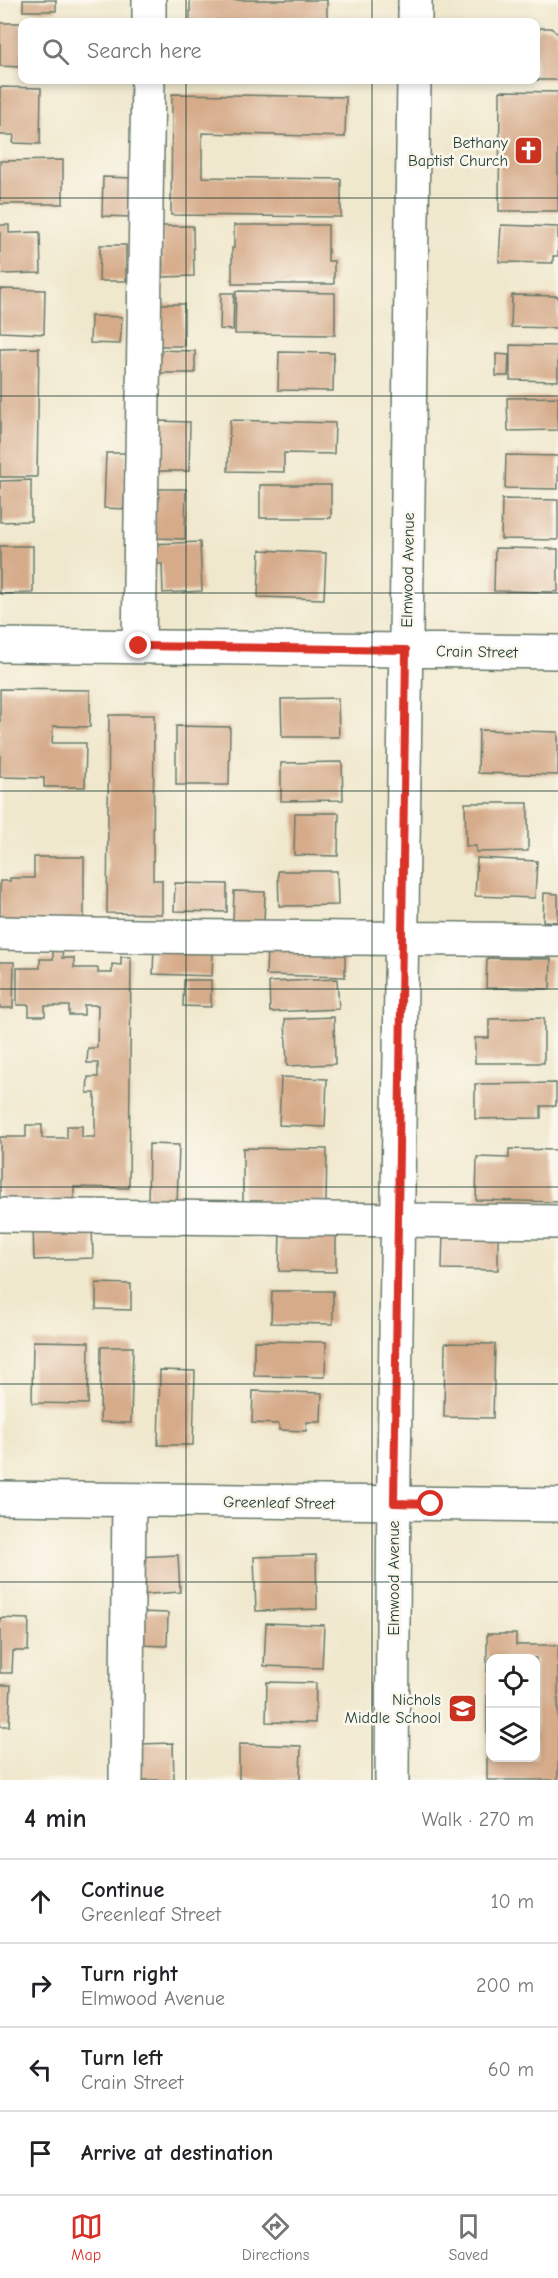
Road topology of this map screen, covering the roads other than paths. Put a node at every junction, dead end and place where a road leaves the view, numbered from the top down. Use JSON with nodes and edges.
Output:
{"nodes":[{"id":1,"x":149,"y":0,"type":"edge"},
{"id":2,"x":415,"y":0,"type":"edge"},
{"id":3,"x":148,"y":18,"type":"edge"},
{"id":4,"x":415,"y":18,"type":"edge"},
{"id":5,"x":148,"y":84,"type":"edge"},
{"id":6,"x":414,"y":84,"type":"edge"},
{"id":7,"x":0,"y":645,"type":"edge"},
{"id":8,"x":139,"y":646,"type":"junction"},
{"id":9,"x":406,"y":650,"type":"junction"},
{"id":10,"x":558,"y":652,"type":"edge"},
{"id":11,"x":0,"y":933,"type":"edge"},
{"id":12,"x":402,"y":939,"type":"junction"},
{"id":13,"x":558,"y":940,"type":"edge"},
{"id":14,"x":0,"y":1215,"type":"edge"},
{"id":15,"x":398,"y":1220,"type":"junction"},
{"id":16,"x":558,"y":1222,"type":"edge"},
{"id":17,"x":0,"y":1498,"type":"edge"},
{"id":18,"x":129,"y":1500,"type":"junction"},
{"id":19,"x":394,"y":1503,"type":"junction"},
{"id":20,"x":558,"y":1505,"type":"edge"},
{"id":21,"x":126,"y":1780,"type":"edge"},
{"id":22,"x":392,"y":1780,"type":"edge"}],
"edges":[{"from":1,"to":3,"type":"street"},
{"from":2,"to":4,"type":"street"},
{"from":5,"to":8,"type":"street"},
{"from":6,"to":9,"type":"street","name":"Elmwood Avenue"},
{"from":7,"to":8,"type":"street","name":"Crain Street"},
{"from":8,"to":9,"type":"street","name":"Crain Street"},
{"from":9,"to":10,"type":"street","name":"Crain Street"},
{"from":9,"to":12,"type":"street","name":"Elmwood Avenue"},
{"from":11,"to":12,"type":"street"},
{"from":12,"to":13,"type":"street"},
{"from":12,"to":15,"type":"street","name":"Elmwood Avenue"},
{"from":14,"to":15,"type":"street"},
{"from":15,"to":16,"type":"street"},
{"from":15,"to":19,"type":"street","name":"Elmwood Avenue"},
{"from":17,"to":18,"type":"street","name":"Greenleaf Street"},
{"from":18,"to":19,"type":"street","name":"Greenleaf Street"},
{"from":18,"to":21,"type":"street"},
{"from":19,"to":20,"type":"street","name":"Greenleaf Street"},
{"from":19,"to":22,"type":"street","name":"Elmwood Avenue"}]}
